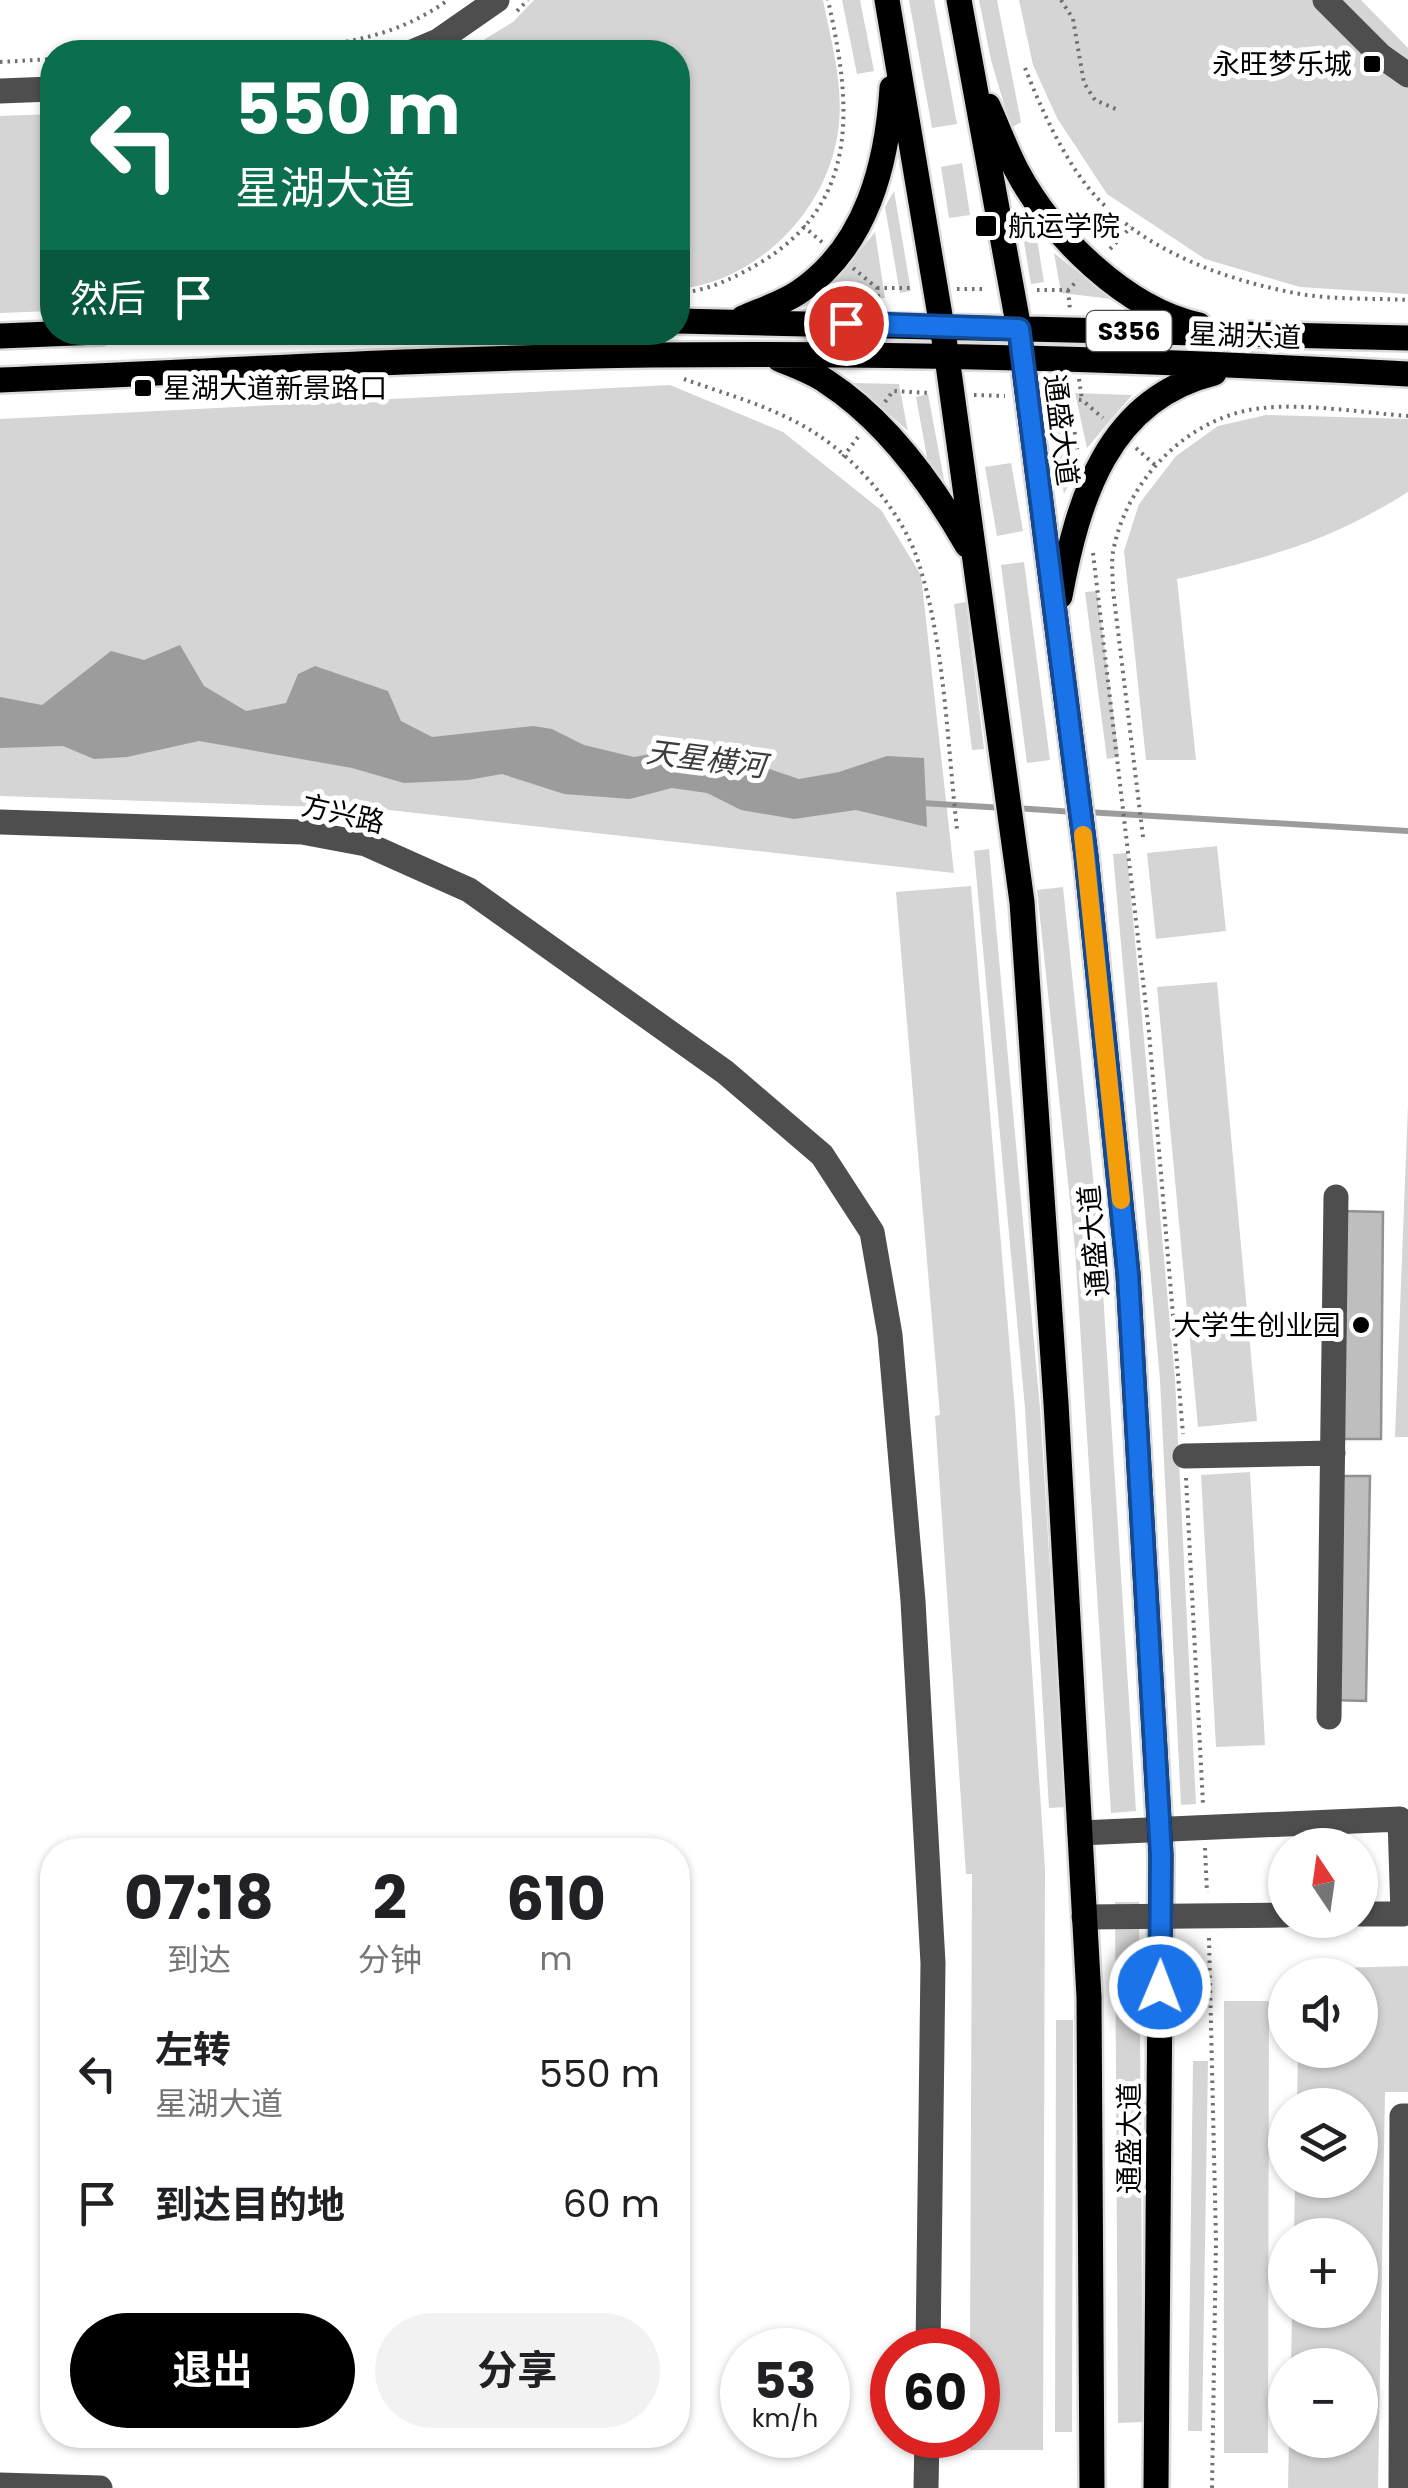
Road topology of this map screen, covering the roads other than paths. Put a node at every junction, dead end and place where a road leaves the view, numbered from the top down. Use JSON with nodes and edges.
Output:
{"nodes":[{"id":1,"x":497,"y":0,"type":"edge"},
{"id":2,"x":887,"y":0,"type":"edge"},
{"id":3,"x":959,"y":0,"type":"edge"},
{"id":4,"x":1325,"y":0,"type":"edge"},
{"id":5,"x":964,"y":30,"type":"junction"},
{"id":6,"x":895,"y":39,"type":"junction"},
{"id":7,"x":439,"y":40,"type":"edge"},
{"id":8,"x":1408,"y":75,"type":"edge"},
{"id":9,"x":40,"y":89,"type":"edge"},
{"id":10,"x":0,"y":91,"type":"edge"},
{"id":11,"x":738,"y":320,"type":"junction"},
{"id":12,"x":690,"y":321,"type":"edge"},
{"id":13,"x":941,"y":326,"type":"junction"},
{"id":14,"x":1019,"y":329,"type":"junction"},
{"id":15,"x":1238,"y":333,"type":"junction"},
{"id":16,"x":40,"y":334,"type":"edge"},
{"id":17,"x":0,"y":336,"type":"edge"},
{"id":18,"x":1408,"y":338,"type":"edge"},
{"id":19,"x":770,"y":354,"type":"junction"},
{"id":20,"x":947,"y":357,"type":"junction"},
{"id":21,"x":1022,"y":358,"type":"junction"},
{"id":22,"x":1242,"y":366,"type":"junction"},
{"id":23,"x":1408,"y":374,"type":"edge"},
{"id":24,"x":0,"y":380,"type":"edge"},
{"id":25,"x":975,"y":559,"type":"junction"},
{"id":26,"x":1055,"y":620,"type":"junction"},
{"id":27,"x":0,"y":822,"type":"edge"},
{"id":28,"x":1336,"y":1197,"type":"dead end"},
{"id":29,"x":1333,"y":1454,"type":"junction"},
{"id":30,"x":1184,"y":1456,"type":"road end"},
{"id":31,"x":1329,"y":1718,"type":"dead end"},
{"id":32,"x":1160,"y":1829,"type":"junction"},
{"id":33,"x":1080,"y":1833,"type":"junction"},
{"id":34,"x":1404,"y":1846,"type":"edge"},
{"id":35,"x":1405,"y":1898,"type":"edge"},
{"id":36,"x":1378,"y":1914,"type":"edge"},
{"id":37,"x":1268,"y":1915,"type":"edge"},
{"id":38,"x":1161,"y":1916,"type":"junction"},
{"id":39,"x":1084,"y":1917,"type":"junction"},
{"id":40,"x":1408,"y":2116,"type":"edge"},
{"id":41,"x":928,"y":2328,"type":"edge"},
{"id":42,"x":1404,"y":2452,"type":"edge"},
{"id":43,"x":927,"y":2458,"type":"edge"},
{"id":44,"x":0,"y":2485,"type":"edge"},
{"id":45,"x":100,"y":2488,"type":"edge"},
{"id":46,"x":926,"y":2488,"type":"edge"},
{"id":47,"x":1092,"y":2488,"type":"edge"},
{"id":48,"x":1156,"y":2488,"type":"edge"},
{"id":49,"x":1401,"y":2488,"type":"edge"}],
"edges":[{"from":1,"to":7,"type":"street"},
{"from":2,"to":6,"type":"main road","name":"通盛大道"},
{"from":3,"to":5,"type":"main road","name":"通盛大道"},
{"from":4,"to":8,"type":"street"},
{"from":5,"to":14,"type":"main road","name":"通盛大道"},
{"from":5,"to":15,"type":"main road"},
{"from":6,"to":11,"type":"main road"},
{"from":6,"to":13,"type":"main road","name":"通盛大道"},
{"from":9,"to":10,"type":"street"},
{"from":11,"to":12,"type":"main road","name":"星湖大道","number":"S356"},
{"from":11,"to":13,"type":"main road","name":"星湖大道","number":"S356"},
{"from":13,"to":14,"type":"main road","name":"星湖大道","number":"S356"},
{"from":13,"to":20,"type":"main road","name":"通盛大道"},
{"from":14,"to":15,"type":"main road","name":"星湖大道","number":"S356"},
{"from":14,"to":21,"type":"main road","name":"通盛大道"},
{"from":15,"to":18,"type":"main road","name":"星湖大道","number":"S356"},
{"from":16,"to":17,"type":"main road"},
{"from":19,"to":20,"type":"main road","name":"星湖大道","number":"S356"},
{"from":19,"to":24,"type":"main road","name":"星湖大道","number":"S356"},
{"from":19,"to":25,"type":"main road"},
{"from":20,"to":21,"type":"main road","name":"星湖大道","number":"S356"},
{"from":20,"to":25,"type":"main road","name":"通盛大道"},
{"from":21,"to":22,"type":"main road","name":"星湖大道","number":"S356"},
{"from":21,"to":26,"type":"main road","name":"通盛大道"},
{"from":22,"to":23,"type":"main road","name":"星湖大道","number":"S356"},
{"from":22,"to":26,"type":"main road"},
{"from":25,"to":33,"type":"main road","name":"通盛大道"},
{"from":26,"to":32,"type":"main road","name":"通盛大道"},
{"from":27,"to":41,"type":"street","name":"方兴路"},
{"from":28,"to":29,"type":"street"},
{"from":29,"to":30,"type":"street"},
{"from":29,"to":31,"type":"street"},
{"from":32,"to":33,"type":"street"},
{"from":32,"to":34,"type":"street"},
{"from":32,"to":38,"type":"main road","name":"通盛大道"},
{"from":33,"to":39,"type":"main road","name":"通盛大道"},
{"from":34,"to":35,"type":"street"},
{"from":35,"to":36,"type":"street"},
{"from":37,"to":38,"type":"street"},
{"from":38,"to":39,"type":"street"},
{"from":38,"to":48,"type":"main road","name":"通盛大道"},
{"from":39,"to":47,"type":"main road","name":"通盛大道"},
{"from":40,"to":42,"type":"street"},
{"from":42,"to":49,"type":"street"},
{"from":43,"to":46,"type":"street"},
{"from":44,"to":45,"type":"street"}]}
